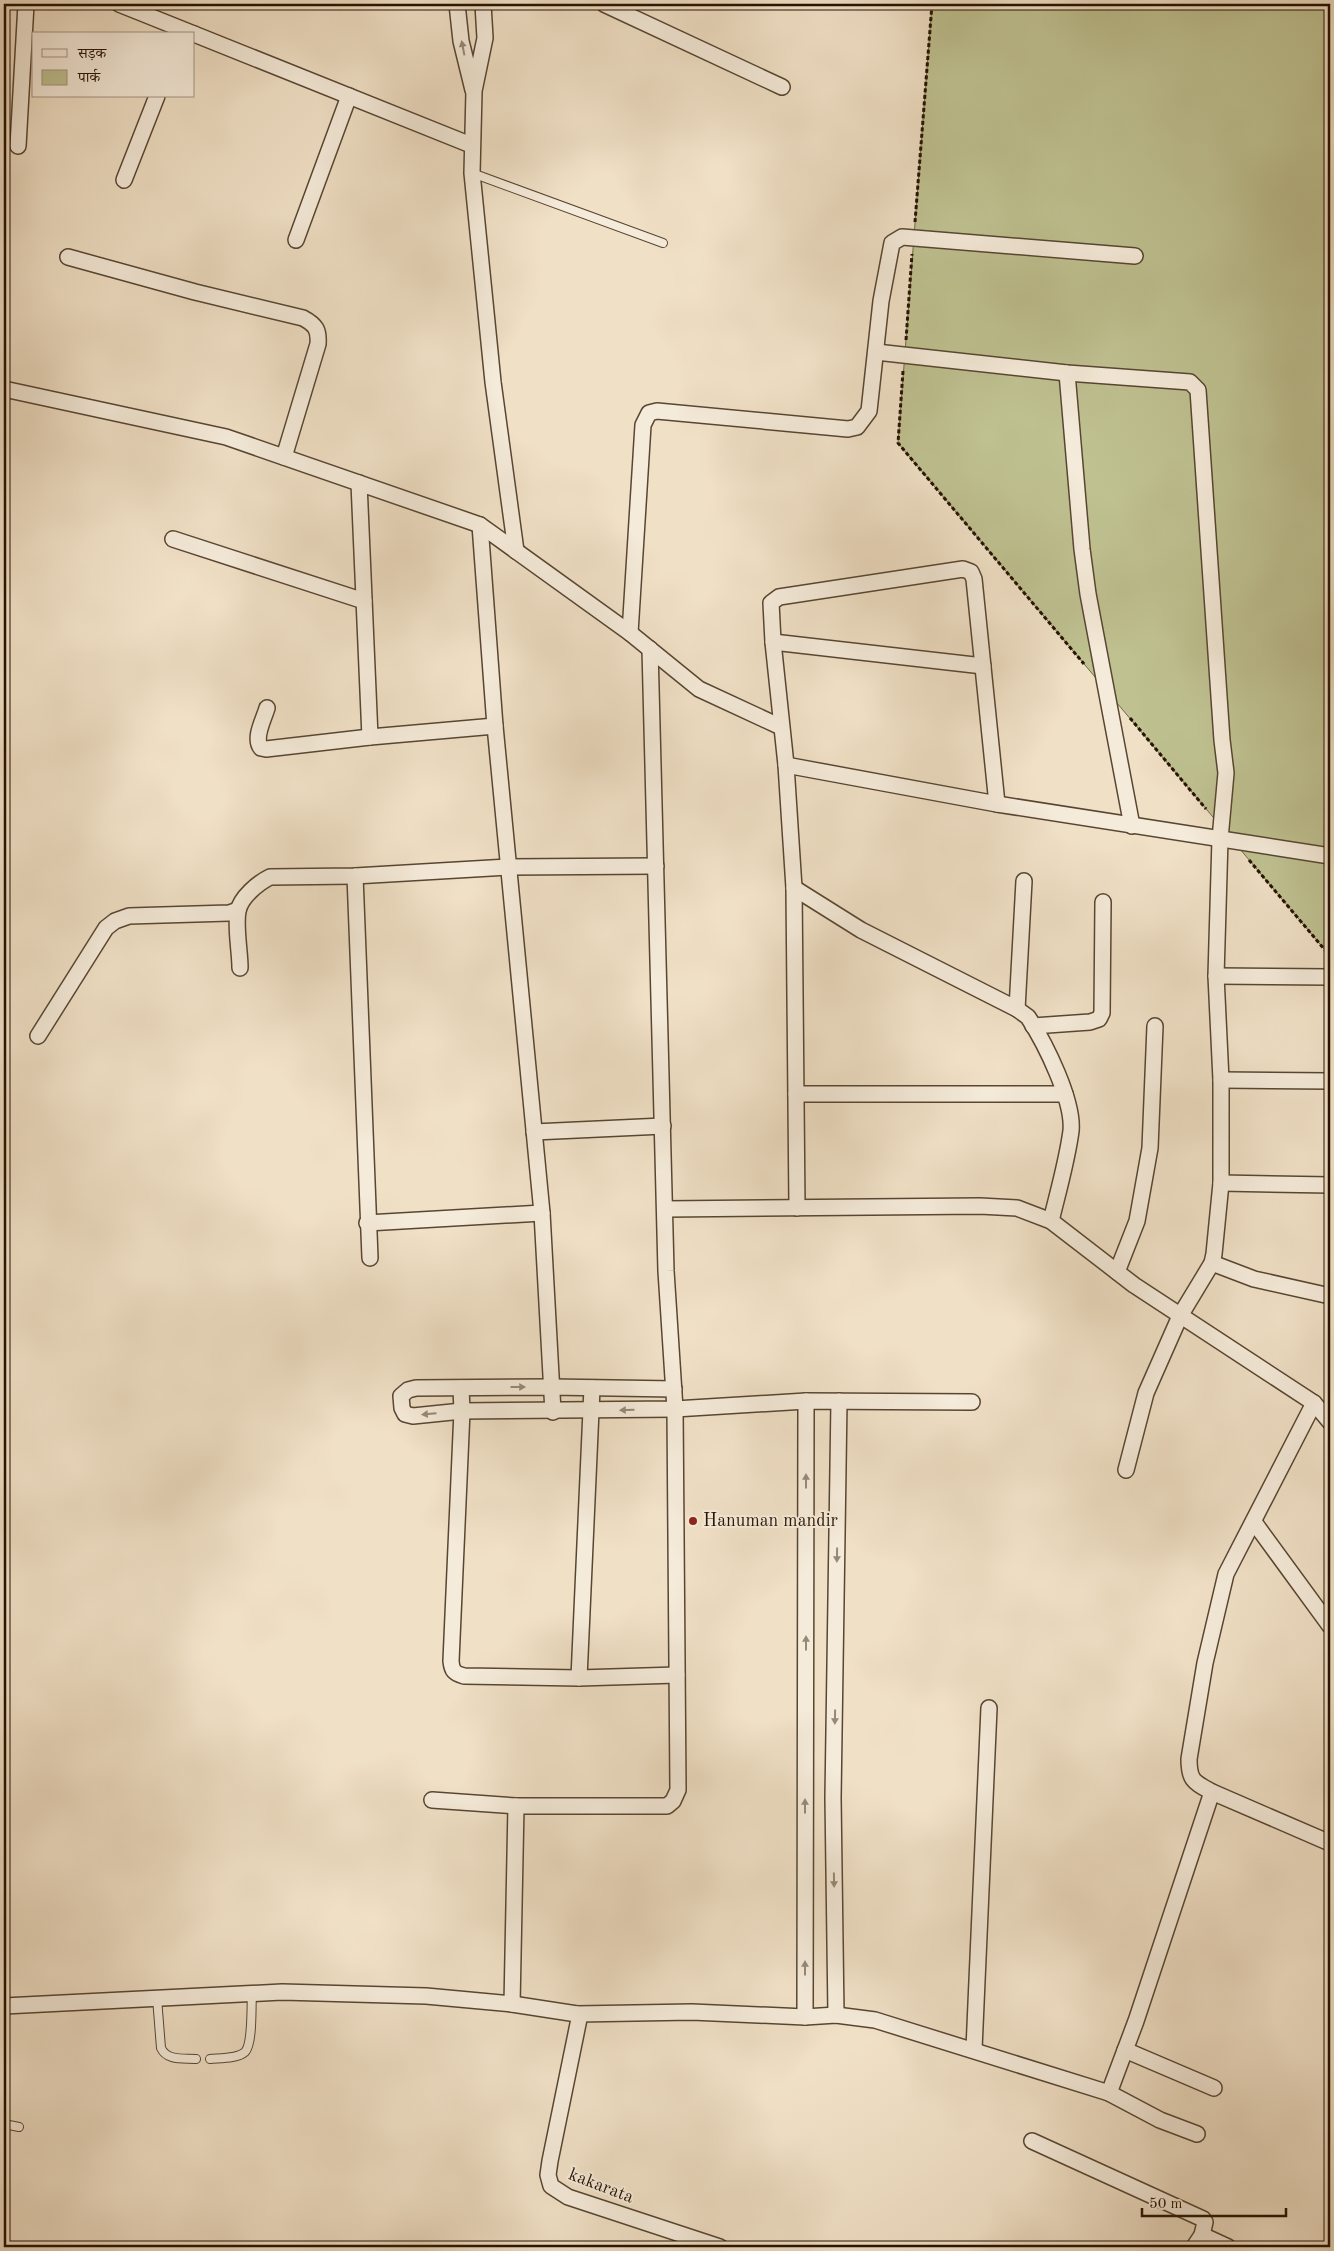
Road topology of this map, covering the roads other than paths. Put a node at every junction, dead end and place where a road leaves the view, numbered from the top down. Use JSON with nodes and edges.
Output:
{"nodes":[{"id":1,"x":26,"y":4,"type":"edge"},
{"id":2,"x":119,"y":4,"type":"edge"},
{"id":3,"x":457,"y":4,"type":"edge"},
{"id":4,"x":483,"y":4,"type":"edge"},
{"id":5,"x":604,"y":4,"type":"edge"},
{"id":6,"x":186,"y":32,"type":"edge"},
{"id":7,"x":195,"y":36,"type":"edge"},
{"id":8,"x":782,"y":88,"type":"dead end"},
{"id":9,"x":474,"y":92,"type":"junction"},
{"id":10,"x":349,"y":96,"type":"junction"},
{"id":11,"x":156,"y":98,"type":"edge"},
{"id":12,"x":471,"y":145,"type":"junction"},
{"id":13,"x":18,"y":146,"type":"dead end"},
{"id":14,"x":472,"y":173,"type":"junction"},
{"id":15,"x":124,"y":180,"type":"dead end"},
{"id":16,"x":296,"y":240,"type":"dead end"},
{"id":17,"x":663,"y":244,"type":"dead end"},
{"id":18,"x":1135,"y":256,"type":"dead end"},
{"id":19,"x":68,"y":257,"type":"dead end"},
{"id":20,"x":876,"y":352,"type":"junction"},
{"id":21,"x":1067,"y":373,"type":"junction"},
{"id":22,"x":4,"y":389,"type":"edge"},
{"id":23,"x":284,"y":457,"type":"junction"},
{"id":24,"x":359,"y":483,"type":"junction"},
{"id":25,"x":480,"y":524,"type":"junction"},
{"id":26,"x":173,"y":539,"type":"dead end"},
{"id":27,"x":516,"y":551,"type":"junction"},
{"id":28,"x":364,"y":601,"type":"junction"},
{"id":29,"x":630,"y":633,"type":"junction"},
{"id":30,"x":773,"y":642,"type":"junction"},
{"id":31,"x":650,"y":649,"type":"junction"},
{"id":32,"x":983,"y":666,"type":"junction"},
{"id":33,"x":267,"y":708,"type":"dead end"},
{"id":34,"x":495,"y":726,"type":"junction"},
{"id":35,"x":781,"y":726,"type":"junction"},
{"id":36,"x":370,"y":737,"type":"junction"},
{"id":37,"x":786,"y":765,"type":"junction"},
{"id":38,"x":997,"y":804,"type":"junction"},
{"id":39,"x":1132,"y":826,"type":"junction"},
{"id":40,"x":1220,"y":839,"type":"junction"},
{"id":41,"x":1330,"y":856,"type":"edge"},
{"id":42,"x":656,"y":866,"type":"junction"},
{"id":43,"x":508,"y":867,"type":"junction"},
{"id":44,"x":355,"y":876,"type":"junction"},
{"id":45,"x":1024,"y":881,"type":"dead end"},
{"id":46,"x":794,"y":888,"type":"junction"},
{"id":47,"x":1103,"y":902,"type":"dead end"},
{"id":48,"x":238,"y":910,"type":"junction"},
{"id":49,"x":240,"y":968,"type":"dead end"},
{"id":50,"x":1216,"y":976,"type":"junction"},
{"id":51,"x":1330,"y":977,"type":"edge"},
{"id":52,"x":1017,"y":1009,"type":"junction"},
{"id":53,"x":1033,"y":1026,"type":"junction"},
{"id":54,"x":1155,"y":1026,"type":"dead end"},
{"id":55,"x":38,"y":1036,"type":"dead end"},
{"id":56,"x":1221,"y":1080,"type":"junction"},
{"id":57,"x":1330,"y":1081,"type":"edge"},
{"id":58,"x":796,"y":1094,"type":"junction"},
{"id":59,"x":1065,"y":1094,"type":"junction"},
{"id":60,"x":663,"y":1126,"type":"junction"},
{"id":61,"x":534,"y":1132,"type":"junction"},
{"id":62,"x":1221,"y":1183,"type":"junction"},
{"id":63,"x":1330,"y":1184,"type":"edge"},
{"id":64,"x":797,"y":1208,"type":"junction"},
{"id":65,"x":666,"y":1209,"type":"junction"},
{"id":66,"x":542,"y":1213,"type":"junction"},
{"id":67,"x":1051,"y":1221,"type":"junction"},
{"id":68,"x":367,"y":1223,"type":"junction"},
{"id":69,"x":370,"y":1258,"type":"dead end"},
{"id":70,"x":1212,"y":1263,"type":"junction"},
{"id":71,"x":1117,"y":1272,"type":"junction"},
{"id":72,"x":1330,"y":1296,"type":"edge"},
{"id":73,"x":1180,"y":1316,"type":"junction"},
{"id":74,"x":552,"y":1387,"type":"junction"},
{"id":75,"x":461,"y":1388,"type":"junction"},
{"id":76,"x":592,"y":1388,"type":"junction"},
{"id":77,"x":674,"y":1389,"type":"junction"},
{"id":78,"x":806,"y":1401,"type":"junction"},
{"id":79,"x":839,"y":1401,"type":"junction"},
{"id":80,"x":972,"y":1402,"type":"dead end"},
{"id":81,"x":1314,"y":1403,"type":"junction"},
{"id":82,"x":676,"y":1409,"type":"junction"},
{"id":83,"x":462,"y":1411,"type":"junction"},
{"id":84,"x":593,"y":1411,"type":"junction"},
{"id":85,"x":553,"y":1412,"type":"junction"},
{"id":86,"x":1330,"y":1422,"type":"edge"},
{"id":87,"x":1126,"y":1470,"type":"dead end"},
{"id":88,"x":1254,"y":1522,"type":"junction"},
{"id":89,"x":1330,"y":1626,"type":"edge"},
{"id":90,"x":677,"y":1675,"type":"junction"},
{"id":91,"x":579,"y":1678,"type":"junction"},
{"id":92,"x":989,"y":1708,"type":"dead end"},
{"id":93,"x":1212,"y":1792,"type":"junction"},
{"id":94,"x":432,"y":1800,"type":"dead end"},
{"id":95,"x":516,"y":1806,"type":"junction"},
{"id":96,"x":1330,"y":1843,"type":"edge"},
{"id":97,"x":252,"y":1994,"type":"junction"},
{"id":98,"x":157,"y":1998,"type":"junction"},
{"id":99,"x":512,"y":2004,"type":"junction"},
{"id":100,"x":4,"y":2006,"type":"edge"},
{"id":101,"x":577,"y":2014,"type":"junction"},
{"id":102,"x":836,"y":2015,"type":"junction"},
{"id":103,"x":805,"y":2017,"type":"junction"},
{"id":104,"x":974,"y":2049,"type":"junction"},
{"id":105,"x":1125,"y":2050,"type":"junction"},
{"id":106,"x":196,"y":2059,"type":"dead end"},
{"id":107,"x":210,"y":2059,"type":"dead end"},
{"id":108,"x":1214,"y":2088,"type":"dead end"},
{"id":109,"x":1109,"y":2093,"type":"junction"},
{"id":110,"x":4,"y":2124,"type":"edge"},
{"id":111,"x":19,"y":2127,"type":"dead end"},
{"id":112,"x":1198,"y":2134,"type":"dead end"},
{"id":113,"x":1032,"y":2141,"type":"dead end"},
{"id":114,"x":1198,"y":2241,"type":"edge"},
{"id":115,"x":720,"y":2247,"type":"edge"},
{"id":116,"x":1228,"y":2247,"type":"edge"}],
"edges":[{"from":1,"to":13,"type":"street"},
{"from":2,"to":6,"type":"street"},
{"from":9,"to":3,"type":"street","one_way":true},
{"from":4,"to":9,"type":"street"},
{"from":5,"to":8,"type":"street"},
{"from":7,"to":10,"type":"street"},
{"from":9,"to":12,"type":"street"},
{"from":10,"to":12,"type":"street"},
{"from":10,"to":16,"type":"street"},
{"from":11,"to":15,"type":"street"},
{"from":12,"to":14,"type":"street"},
{"from":14,"to":17,"type":"lane"},
{"from":14,"to":27,"type":"street"},
{"from":18,"to":20,"type":"street"},
{"from":19,"to":23,"type":"street"},
{"from":20,"to":21,"type":"street"},
{"from":20,"to":29,"type":"street"},
{"from":21,"to":39,"type":"street"},
{"from":21,"to":40,"type":"street"},
{"from":22,"to":23,"type":"street"},
{"from":23,"to":24,"type":"street"},
{"from":24,"to":25,"type":"street"},
{"from":24,"to":28,"type":"street"},
{"from":25,"to":27,"type":"street"},
{"from":25,"to":34,"type":"street"},
{"from":26,"to":28,"type":"street"},
{"from":27,"to":29,"type":"street"},
{"from":28,"to":36,"type":"street"},
{"from":29,"to":31,"type":"street"},
{"from":30,"to":32,"type":"street"},
{"from":30,"to":32,"type":"street"},
{"from":30,"to":35,"type":"street"},
{"from":31,"to":35,"type":"street"},
{"from":31,"to":42,"type":"street"},
{"from":32,"to":38,"type":"street"},
{"from":33,"to":36,"type":"street"},
{"from":34,"to":36,"type":"street"},
{"from":34,"to":43,"type":"street"},
{"from":35,"to":37,"type":"street"},
{"from":37,"to":38,"type":"street"},
{"from":37,"to":46,"type":"street"},
{"from":38,"to":39,"type":"street"},
{"from":39,"to":40,"type":"street"},
{"from":40,"to":41,"type":"street"},
{"from":40,"to":50,"type":"street"},
{"from":42,"to":43,"type":"street"},
{"from":42,"to":60,"type":"street"},
{"from":43,"to":44,"type":"street"},
{"from":43,"to":61,"type":"street"},
{"from":44,"to":48,"type":"street"},
{"from":44,"to":68,"type":"street"},
{"from":45,"to":52,"type":"street"},
{"from":46,"to":52,"type":"street"},
{"from":46,"to":58,"type":"street"},
{"from":47,"to":53,"type":"street"},
{"from":48,"to":49,"type":"street"},
{"from":48,"to":55,"type":"street"},
{"from":50,"to":51,"type":"street"},
{"from":50,"to":56,"type":"street"},
{"from":52,"to":53,"type":"street"},
{"from":53,"to":59,"type":"street"},
{"from":54,"to":71,"type":"street"},
{"from":56,"to":57,"type":"street"},
{"from":56,"to":62,"type":"street"},
{"from":58,"to":59,"type":"street"},
{"from":58,"to":64,"type":"street"},
{"from":59,"to":67,"type":"street"},
{"from":60,"to":61,"type":"street"},
{"from":60,"to":65,"type":"street"},
{"from":61,"to":66,"type":"street"},
{"from":62,"to":63,"type":"street"},
{"from":62,"to":70,"type":"street"},
{"from":64,"to":65,"type":"street"},
{"from":64,"to":67,"type":"street"},
{"from":65,"to":77,"type":"street"},
{"from":66,"to":68,"type":"street"},
{"from":66,"to":74,"type":"street"},
{"from":67,"to":71,"type":"street"},
{"from":68,"to":69,"type":"street"},
{"from":70,"to":72,"type":"street"},
{"from":70,"to":73,"type":"street"},
{"from":71,"to":73,"type":"street"},
{"from":73,"to":81,"type":"street"},
{"from":73,"to":87,"type":"street"},
{"from":75,"to":74,"type":"street","one_way":true},
{"from":74,"to":76,"type":"street"},
{"from":74,"to":85,"type":"street"},
{"from":75,"to":83,"type":"street"},
{"from":83,"to":75,"type":"street","one_way":true},
{"from":76,"to":77,"type":"street"},
{"from":76,"to":84,"type":"street"},
{"from":77,"to":82,"type":"street"},
{"from":78,"to":79,"type":"street"},
{"from":78,"to":82,"type":"street"},
{"from":103,"to":78,"type":"street","one_way":true},
{"from":79,"to":80,"type":"street"},
{"from":79,"to":102,"type":"street","one_way":true},
{"from":81,"to":86,"type":"street"},
{"from":81,"to":88,"type":"street"},
{"from":82,"to":84,"type":"street","one_way":true},
{"from":82,"to":90,"type":"street"},
{"from":83,"to":85,"type":"street"},
{"from":83,"to":91,"type":"street"},
{"from":84,"to":85,"type":"street"},
{"from":84,"to":91,"type":"street"},
{"from":88,"to":89,"type":"street"},
{"from":88,"to":93,"type":"street"},
{"from":90,"to":91,"type":"street"},
{"from":90,"to":95,"type":"street"},
{"from":92,"to":104,"type":"street"},
{"from":93,"to":96,"type":"street"},
{"from":93,"to":105,"type":"street"},
{"from":94,"to":95,"type":"street"},
{"from":95,"to":99,"type":"street"},
{"from":97,"to":98,"type":"street"},
{"from":97,"to":99,"type":"street"},
{"from":97,"to":107,"type":"lane"},
{"from":98,"to":100,"type":"street"},
{"from":98,"to":106,"type":"lane"},
{"from":99,"to":101,"type":"street"},
{"from":101,"to":103,"type":"street"},
{"from":101,"to":115,"type":"street","name":"kakarata"},
{"from":102,"to":103,"type":"street"},
{"from":102,"to":104,"type":"street"},
{"from":104,"to":109,"type":"street"},
{"from":105,"to":108,"type":"street"},
{"from":105,"to":109,"type":"street"},
{"from":109,"to":112,"type":"street"},
{"from":110,"to":111,"type":"lane"},
{"from":113,"to":114,"type":"street"},
{"from":114,"to":116,"type":"street"}]}
